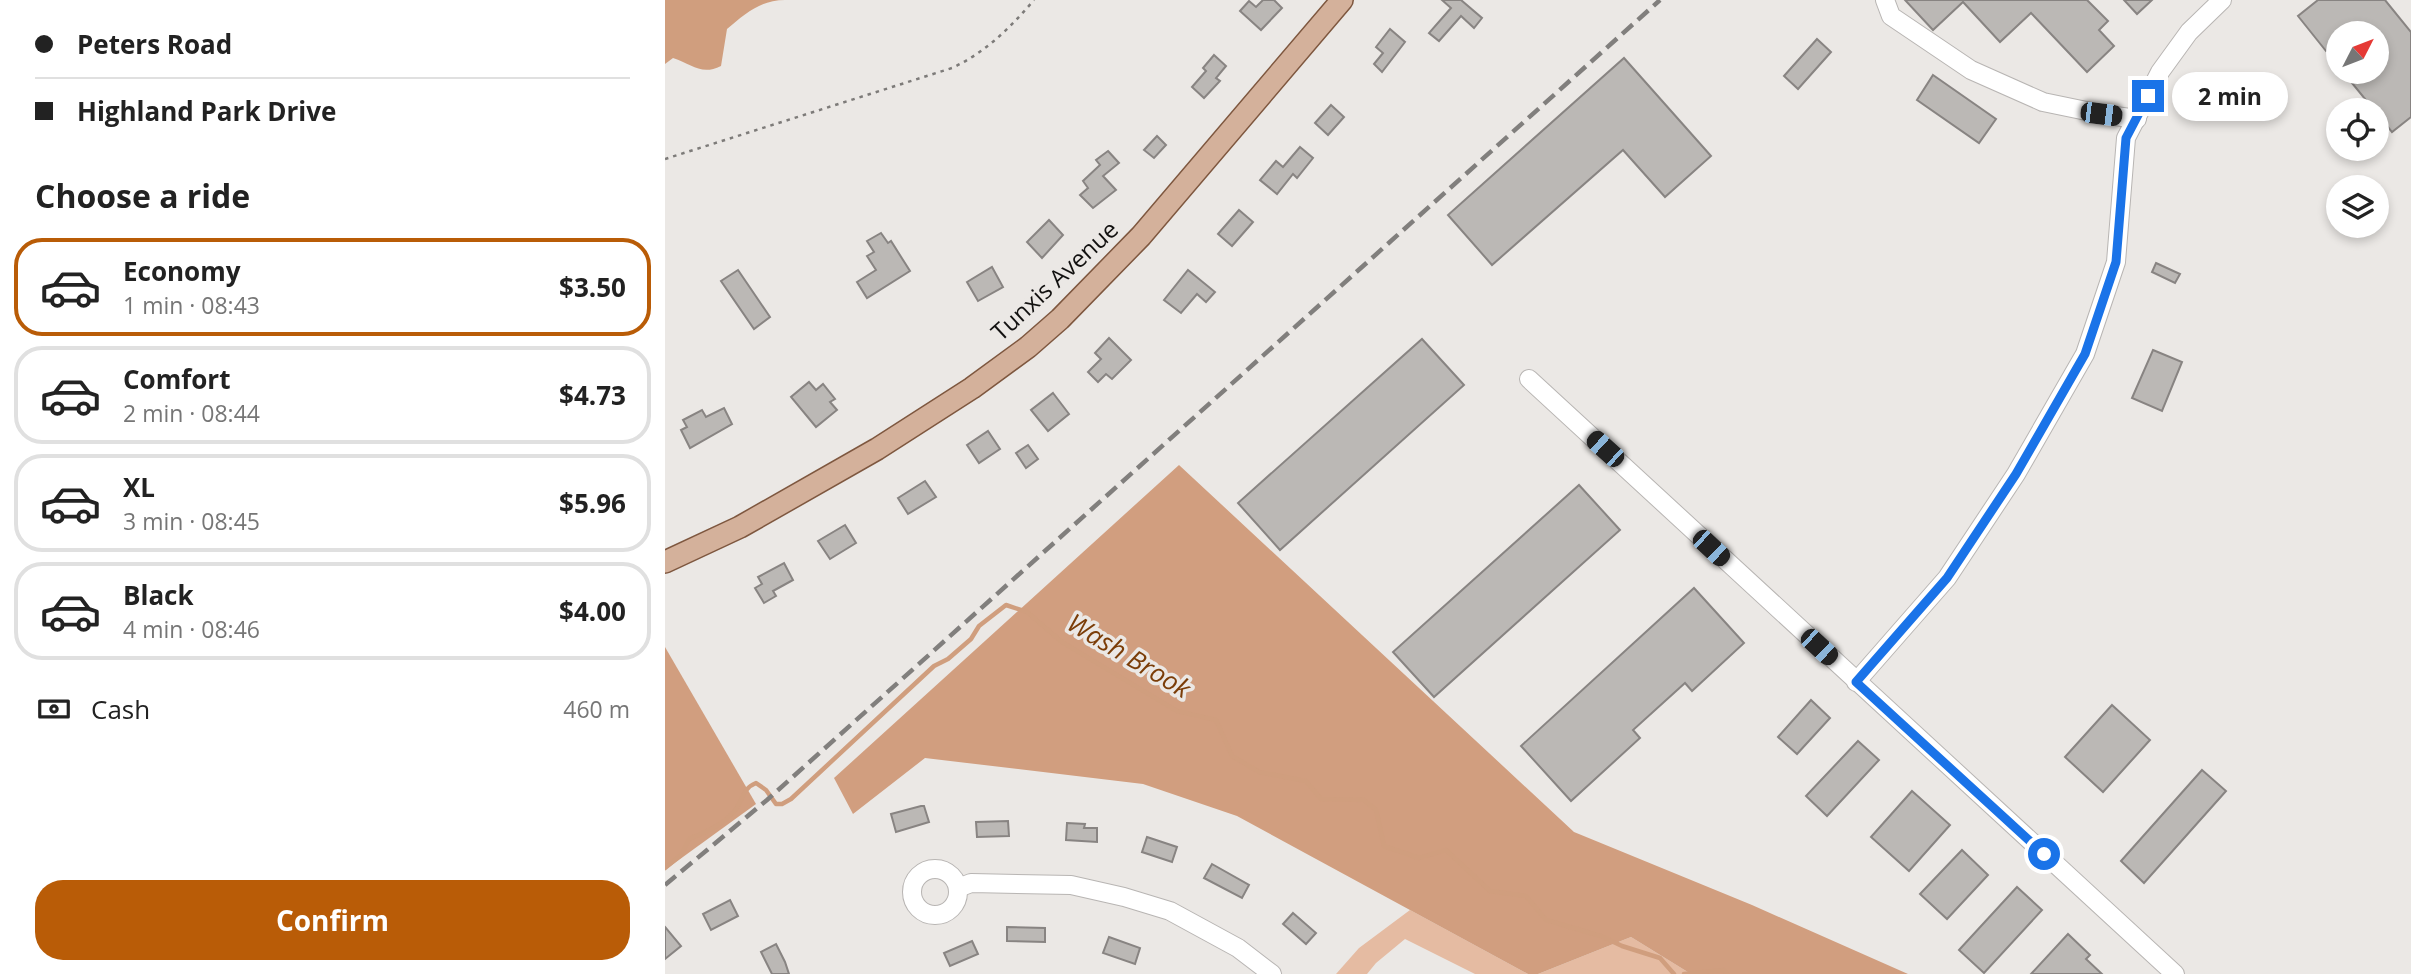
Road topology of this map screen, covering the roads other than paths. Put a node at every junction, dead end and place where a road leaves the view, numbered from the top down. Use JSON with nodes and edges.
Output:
{"nodes":[{"id":1,"x":1342,"y":0,"type":"edge"},
{"id":2,"x":1885,"y":0,"type":"edge"},
{"id":3,"x":2222,"y":0,"type":"edge"},
{"id":4,"x":2137,"y":119,"type":"junction"},
{"id":5,"x":1529,"y":379,"type":"dead end"},
{"id":6,"x":665,"y":562,"type":"edge"},
{"id":7,"x":1856,"y":682,"type":"junction"},
{"id":8,"x":958,"y":888,"type":"dead end"},
{"id":9,"x":1272,"y":974,"type":"edge"},
{"id":10,"x":2175,"y":974,"type":"edge"}],
"edges":[{"from":1,"to":6,"type":"main road","name":"Tunxis Avenue"},
{"from":2,"to":4,"type":"street"},
{"from":3,"to":4,"type":"street"},
{"from":4,"to":7,"type":"street"},
{"from":5,"to":7,"type":"street"},
{"from":7,"to":10,"type":"street"},
{"from":8,"to":9,"type":"street"}]}
